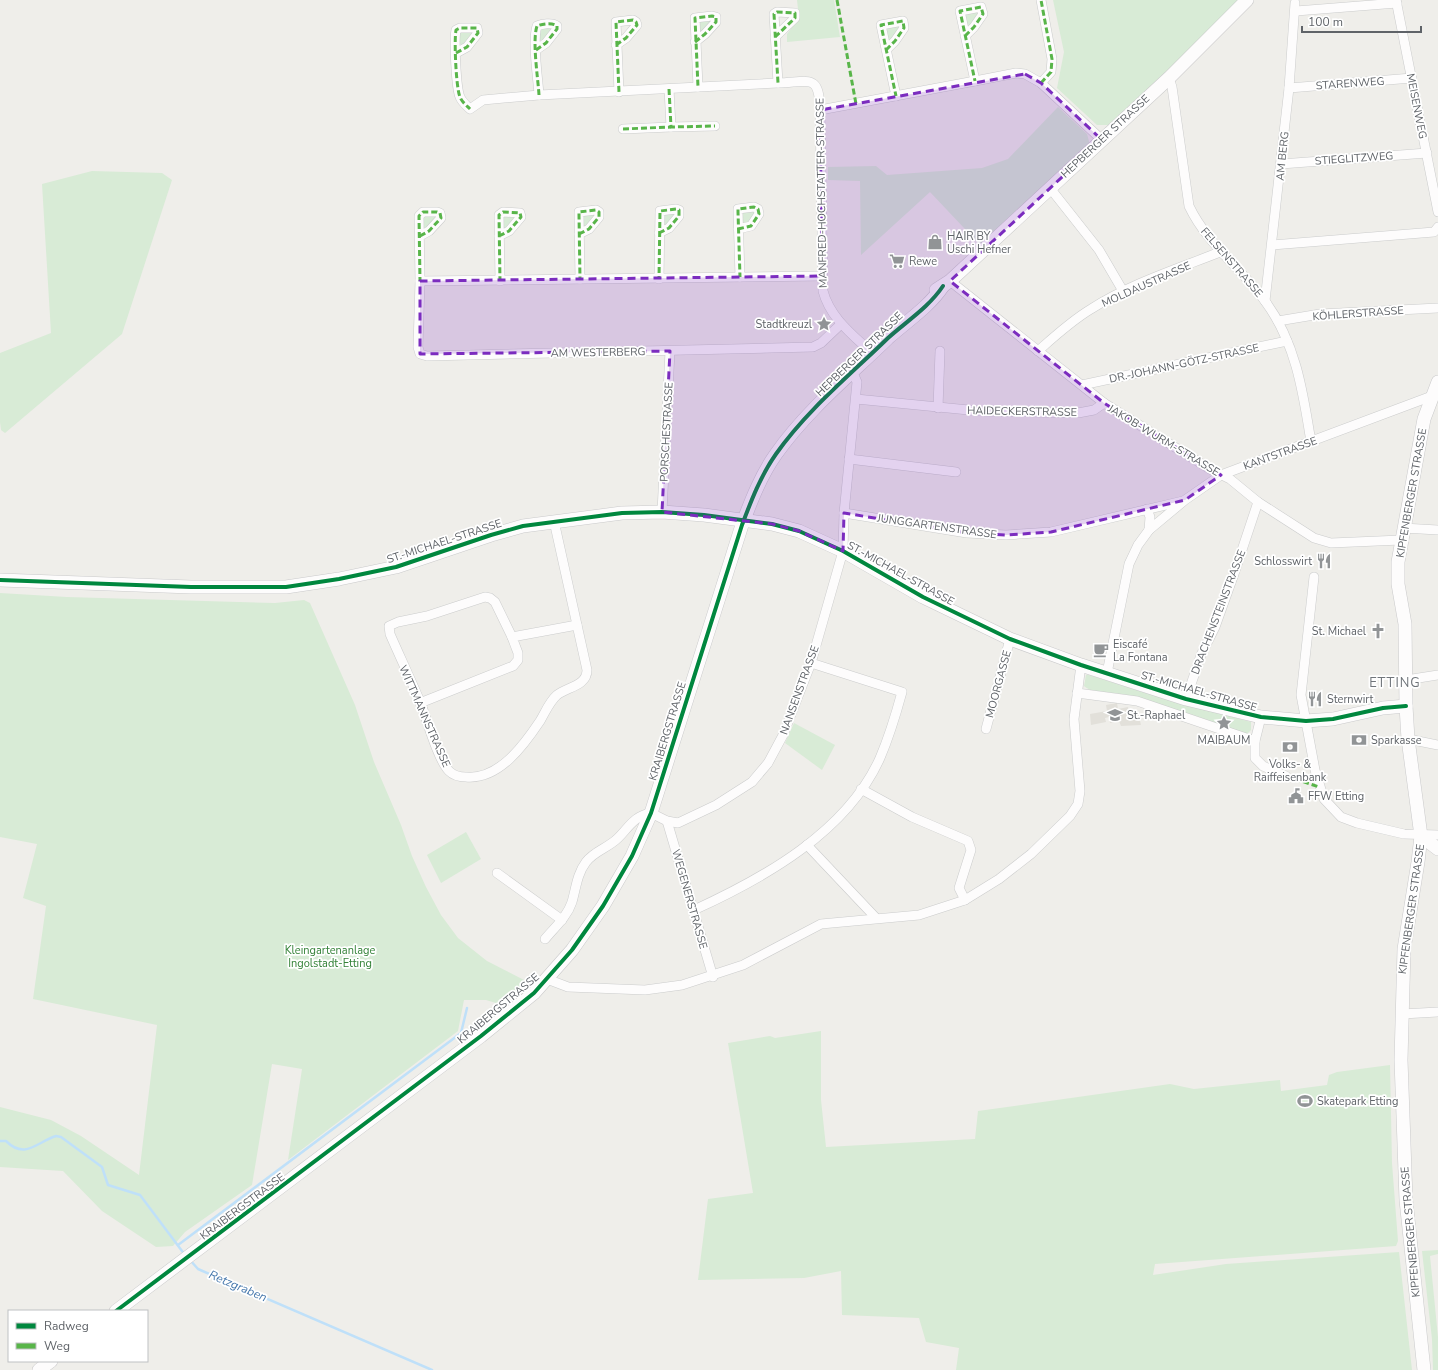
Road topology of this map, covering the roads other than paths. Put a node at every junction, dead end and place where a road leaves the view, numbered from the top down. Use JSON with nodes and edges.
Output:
{"nodes":[{"id":1,"x":1041,"y":0,"type":"edge"},
{"id":2,"x":1247,"y":0,"type":"edge"},
{"id":3,"x":1397,"y":2,"type":"edge"},
{"id":4,"x":965,"y":36,"type":"dead end"},
{"id":5,"x":775,"y":37,"type":"dead end"},
{"id":6,"x":695,"y":42,"type":"dead end"},
{"id":7,"x":616,"y":45,"type":"dead end"},
{"id":8,"x":536,"y":50,"type":"dead end"},
{"id":9,"x":886,"y":50,"type":"dead end"},
{"id":10,"x":456,"y":53,"type":"dead end"},
{"id":11,"x":1169,"y":78,"type":"junction"},
{"id":12,"x":1412,"y":78,"type":"junction"},
{"id":13,"x":975,"y":80,"type":"junction"},
{"id":14,"x":778,"y":83,"type":"junction"},
{"id":15,"x":1041,"y":83,"type":"junction"},
{"id":16,"x":698,"y":87,"type":"junction"},
{"id":17,"x":1289,"y":88,"type":"junction"},
{"id":18,"x":669,"y":89,"type":"junction"},
{"id":19,"x":619,"y":92,"type":"junction"},
{"id":20,"x":539,"y":95,"type":"junction"},
{"id":21,"x":896,"y":96,"type":"junction"},
{"id":22,"x":820,"y":110,"type":"junction"},
{"id":23,"x":716,"y":126,"type":"dead end"},
{"id":24,"x":671,"y":127,"type":"junction"},
{"id":25,"x":623,"y":129,"type":"dead end"},
{"id":26,"x":1102,"y":140,"type":"junction"},
{"id":27,"x":1427,"y":153,"type":"junction"},
{"id":28,"x":1281,"y":164,"type":"junction"},
{"id":29,"x":1050,"y":188,"type":"junction"},
{"id":30,"x":1438,"y":212,"type":"edge"},
{"id":31,"x":1438,"y":227,"type":"edge"},
{"id":32,"x":738,"y":228,"type":"dead end"},
{"id":33,"x":659,"y":233,"type":"dead end"},
{"id":34,"x":579,"y":234,"type":"dead end"},
{"id":35,"x":420,"y":236,"type":"dead end"},
{"id":36,"x":499,"y":236,"type":"dead end"},
{"id":37,"x":1272,"y":245,"type":"junction"},
{"id":38,"x":1220,"y":252,"type":"junction"},
{"id":39,"x":822,"y":276,"type":"junction"},
{"id":40,"x":740,"y":277,"type":"junction"},
{"id":41,"x":580,"y":279,"type":"junction"},
{"id":42,"x":660,"y":279,"type":"junction"},
{"id":43,"x":420,"y":281,"type":"junction"},
{"id":44,"x":500,"y":281,"type":"junction"},
{"id":45,"x":946,"y":283,"type":"junction"},
{"id":46,"x":1123,"y":291,"type":"junction"},
{"id":47,"x":1265,"y":300,"type":"junction"},
{"id":48,"x":1438,"y":308,"type":"edge"},
{"id":49,"x":1278,"y":321,"type":"junction"},
{"id":50,"x":841,"y":324,"type":"junction"},
{"id":51,"x":1287,"y":341,"type":"junction"},
{"id":52,"x":670,"y":351,"type":"junction"},
{"id":53,"x":940,"y":351,"type":"dead end"},
{"id":54,"x":1038,"y":351,"type":"junction"},
{"id":55,"x":872,"y":353,"type":"junction"},
{"id":56,"x":852,"y":372,"type":"junction"},
{"id":57,"x":1438,"y":382,"type":"edge"},
{"id":58,"x":1082,"y":385,"type":"junction"},
{"id":59,"x":1432,"y":396,"type":"junction"},
{"id":60,"x":856,"y":399,"type":"junction"},
{"id":61,"x":1104,"y":403,"type":"junction"},
{"id":62,"x":938,"y":408,"type":"junction"},
{"id":63,"x":1311,"y":442,"type":"junction"},
{"id":64,"x":849,"y":459,"type":"junction"},
{"id":65,"x":956,"y":472,"type":"dead end"},
{"id":66,"x":1221,"y":474,"type":"junction"},
{"id":67,"x":1185,"y":500,"type":"junction"},
{"id":68,"x":1258,"y":502,"type":"junction"},
{"id":69,"x":1147,"y":509,"type":"junction"},
{"id":70,"x":662,"y":512,"type":"junction"},
{"id":71,"x":844,"y":513,"type":"junction"},
{"id":72,"x":744,"y":520,"type":"junction"},
{"id":73,"x":554,"y":521,"type":"junction"},
{"id":74,"x":1149,"y":530,"type":"junction"},
{"id":75,"x":1438,"y":530,"type":"edge"},
{"id":76,"x":1402,"y":534,"type":"junction"},
{"id":77,"x":843,"y":551,"type":"junction"},
{"id":78,"x":1314,"y":577,"type":"dead end"},
{"id":79,"x":0,"y":580,"type":"edge"},
{"id":80,"x":577,"y":625,"type":"junction"},
{"id":81,"x":512,"y":637,"type":"junction"},
{"id":82,"x":1010,"y":639,"type":"junction"},
{"id":83,"x":811,"y":663,"type":"junction"},
{"id":84,"x":1081,"y":665,"type":"junction"},
{"id":85,"x":1107,"y":673,"type":"junction"},
{"id":86,"x":1438,"y":675,"type":"edge"},
{"id":87,"x":1406,"y":680,"type":"junction"},
{"id":88,"x":1077,"y":693,"type":"junction"},
{"id":89,"x":1186,"y":699,"type":"junction"},
{"id":90,"x":420,"y":703,"type":"junction"},
{"id":91,"x":1406,"y":706,"type":"junction"},
{"id":92,"x":1261,"y":717,"type":"junction"},
{"id":93,"x":1306,"y":721,"type":"junction"},
{"id":94,"x":986,"y":729,"type":"dead end"},
{"id":95,"x":1408,"y":739,"type":"junction"},
{"id":96,"x":1255,"y":741,"type":"junction"},
{"id":97,"x":1438,"y":744,"type":"edge"},
{"id":98,"x":1286,"y":776,"type":"dead end"},
{"id":99,"x":861,"y":789,"type":"junction"},
{"id":100,"x":651,"y":813,"type":"junction"},
{"id":101,"x":667,"y":822,"type":"junction"},
{"id":102,"x":1438,"y":835,"type":"edge"},
{"id":103,"x":1421,"y":836,"type":"junction"},
{"id":104,"x":807,"y":845,"type":"junction"},
{"id":105,"x":1438,"y":849,"type":"edge"},
{"id":106,"x":497,"y":873,"type":"dead end"},
{"id":107,"x":965,"y":900,"type":"junction"},
{"id":108,"x":694,"y":910,"type":"junction"},
{"id":109,"x":876,"y":918,"type":"junction"},
{"id":110,"x":562,"y":920,"type":"junction"},
{"id":111,"x":545,"y":939,"type":"dead end"},
{"id":112,"x":713,"y":977,"type":"junction"},
{"id":113,"x":547,"y":979,"type":"junction"},
{"id":114,"x":1438,"y":1012,"type":"edge"},
{"id":115,"x":1402,"y":1014,"type":"junction"},
{"id":116,"x":117,"y":1310,"type":"edge"},
{"id":117,"x":50,"y":1362,"type":"edge"},
{"id":118,"x":39,"y":1370,"type":"edge"},
{"id":119,"x":1424,"y":1370,"type":"edge"}],
"edges":[{"from":1,"to":15,"type":"street"},
{"from":2,"to":11,"type":"street","name":"HEPBERGER STRASSE"},
{"from":3,"to":12,"type":"street","name":"MEISENWEG"},
{"from":3,"to":17,"type":"street","name":"AM BERG"},
{"from":4,"to":13,"type":"street"},
{"from":5,"to":14,"type":"street"},
{"from":6,"to":16,"type":"street"},
{"from":7,"to":19,"type":"street"},
{"from":8,"to":20,"type":"street"},
{"from":9,"to":21,"type":"street"},
{"from":10,"to":20,"type":"street"},
{"from":11,"to":26,"type":"street","name":"HEPBERGER STRASSE"},
{"from":11,"to":38,"type":"street","name":"FELSENSTRASSE"},
{"from":12,"to":17,"type":"street","name":"STARENWEG"},
{"from":12,"to":27,"type":"street","name":"MEISENWEG"},
{"from":13,"to":15,"type":"street"},
{"from":13,"to":21,"type":"street"},
{"from":14,"to":16,"type":"street"},
{"from":14,"to":22,"type":"street","name":"MANFRED-HOCHSTATTER-STRASSE"},
{"from":15,"to":26,"type":"street"},
{"from":16,"to":18,"type":"street"},
{"from":17,"to":28,"type":"street","name":"AM BERG"},
{"from":18,"to":19,"type":"street"},
{"from":18,"to":24,"type":"street"},
{"from":19,"to":20,"type":"street"},
{"from":21,"to":22,"type":"street"},
{"from":22,"to":39,"type":"street","name":"MANFRED-HOCHSTATTER-STRASSE"},
{"from":23,"to":24,"type":"street"},
{"from":24,"to":25,"type":"street"},
{"from":26,"to":29,"type":"street","name":"HEPBERGER STRASSE"},
{"from":27,"to":28,"type":"street","name":"STIEGLITZWEG"},
{"from":27,"to":30,"type":"street","name":"MEISENWEG"},
{"from":28,"to":37,"type":"street","name":"AM BERG"},
{"from":29,"to":45,"type":"street","name":"HEPBERGER STRASSE"},
{"from":29,"to":46,"type":"street"},
{"from":31,"to":37,"type":"street"},
{"from":32,"to":40,"type":"street"},
{"from":33,"to":42,"type":"street"},
{"from":34,"to":41,"type":"street"},
{"from":35,"to":43,"type":"street"},
{"from":36,"to":44,"type":"street"},
{"from":37,"to":47,"type":"street","name":"AM BERG"},
{"from":38,"to":46,"type":"street","name":"MOLDAUSTRASSE"},
{"from":38,"to":47,"type":"street","name":"FELSENSTRASSE"},
{"from":39,"to":40,"type":"street"},
{"from":39,"to":50,"type":"street","name":"MANFRED-HOCHSTATTER-STRASSE"},
{"from":40,"to":42,"type":"street"},
{"from":41,"to":42,"type":"street"},
{"from":41,"to":44,"type":"street"},
{"from":43,"to":44,"type":"street"},
{"from":43,"to":52,"type":"street","name":"AM WESTERBERG"},
{"from":45,"to":54,"type":"street","name":"JAKOB-WURM-STRASSE"},
{"from":45,"to":55,"type":"street","name":"HEPBERGER STRASSE"},
{"from":46,"to":54,"type":"street","name":"MOLDAUSTRASSE"},
{"from":47,"to":49,"type":"street","name":"FELSENSTRASSE"},
{"from":48,"to":49,"type":"street","name":"KÖHLERSTRASSE"},
{"from":49,"to":51,"type":"street","name":"FELSENSTRASSE"},
{"from":50,"to":52,"type":"street","name":"AM WESTERBERG"},
{"from":50,"to":55,"type":"street","name":"MANFRED-HOCHSTATTER-STRASSE"},
{"from":51,"to":58,"type":"street","name":"DR.-JOHANN-GÖTZ-STRASSE"},
{"from":51,"to":63,"type":"street","name":"FELSENSTRASSE"},
{"from":52,"to":70,"type":"street","name":"PORSCHESTRASSE"},
{"from":53,"to":62,"type":"street"},
{"from":54,"to":58,"type":"street","name":"JAKOB-WURM-STRASSE"},
{"from":55,"to":56,"type":"street","name":"HEPBERGER STRASSE"},
{"from":56,"to":60,"type":"street","name":"NANSENSTRASSE"},
{"from":56,"to":72,"type":"street","name":"HEPBERGER STRASSE"},
{"from":57,"to":59,"type":"street","name":"KIPFENBERGER STRASSE"},
{"from":58,"to":61,"type":"street","name":"JAKOB-WURM-STRASSE"},
{"from":59,"to":63,"type":"street","name":"KANTSTRASSE"},
{"from":59,"to":76,"type":"street","name":"KIPFENBERGER STRASSE"},
{"from":60,"to":62,"type":"street","name":"HAIDECKERSTRASSE"},
{"from":60,"to":64,"type":"street","name":"NANSENSTRASSE"},
{"from":61,"to":62,"type":"street","name":"HAIDECKERSTRASSE"},
{"from":61,"to":66,"type":"street","name":"JAKOB-WURM-STRASSE"},
{"from":63,"to":66,"type":"street","name":"KANTSTRASSE"},
{"from":64,"to":65,"type":"street"},
{"from":64,"to":71,"type":"street","name":"NANSENSTRASSE"},
{"from":66,"to":67,"type":"street","name":"KANTSTRASSE"},
{"from":66,"to":68,"type":"street","name":"JAKOB-WURM-STRASSE"},
{"from":67,"to":69,"type":"street","name":"JUNGGARTENSTRASSE"},
{"from":67,"to":74,"type":"street","name":"KANTSTRASSE"},
{"from":68,"to":76,"type":"street","name":"JAKOB-WURM-STRASSE"},
{"from":68,"to":89,"type":"street","name":"DRACHENSTEINSTRASSE"},
{"from":69,"to":71,"type":"street","name":"JUNGGARTENSTRASSE"},
{"from":69,"to":74,"type":"street"},
{"from":70,"to":72,"type":"street","name":"ST.-MICHAEL-STRASSE"},
{"from":70,"to":73,"type":"street","name":"ST.-MICHAEL-STRASSE"},
{"from":71,"to":77,"type":"street","name":"NANSENSTRASSE"},
{"from":72,"to":77,"type":"street","name":"ST.-MICHAEL-STRASSE"},
{"from":72,"to":100,"type":"street","name":"KRAIBERGSTRASSE"},
{"from":73,"to":79,"type":"street","name":"ST.-MICHAEL-STRASSE"},
{"from":73,"to":80,"type":"street"},
{"from":74,"to":85,"type":"street","name":"KANTSTRASSE"},
{"from":75,"to":76,"type":"street","name":"JAKOB-WURM-STRASSE"},
{"from":76,"to":87,"type":"street","name":"KIPFENBERGER STRASSE"},
{"from":77,"to":82,"type":"street","name":"ST.-MICHAEL-STRASSE"},
{"from":77,"to":83,"type":"street","name":"NANSENSTRASSE"},
{"from":78,"to":93,"type":"street"},
{"from":80,"to":81,"type":"street"},
{"from":80,"to":90,"type":"street","name":"WITTMANNSTRASSE"},
{"from":81,"to":90,"type":"street"},
{"from":81,"to":90,"type":"street","name":"WITTMANNSTRASSE"},
{"from":82,"to":84,"type":"street","name":"ST.-MICHAEL-STRASSE"},
{"from":82,"to":94,"type":"street","name":"MOORGASSE"},
{"from":83,"to":99,"type":"street"},
{"from":83,"to":101,"type":"street","name":"NANSENSTRASSE"},
{"from":84,"to":85,"type":"street","name":"ST.-MICHAEL-STRASSE"},
{"from":84,"to":88,"type":"street"},
{"from":85,"to":89,"type":"street","name":"ST.-MICHAEL-STRASSE"},
{"from":86,"to":87,"type":"street"},
{"from":87,"to":91,"type":"street","name":"KIPFENBERGER STRASSE"},
{"from":88,"to":96,"type":"street"},
{"from":88,"to":107,"type":"street"},
{"from":89,"to":92,"type":"street","name":"ST.-MICHAEL-STRASSE"},
{"from":91,"to":93,"type":"street","name":"ST.-MICHAEL-STRASSE"},
{"from":91,"to":95,"type":"street","name":"KIPFENBERGER STRASSE"},
{"from":92,"to":93,"type":"street","name":"ST.-MICHAEL-STRASSE"},
{"from":92,"to":96,"type":"street","name":"ST.-MICHAEL-STRASSE"},
{"from":93,"to":103,"type":"street"},
{"from":95,"to":97,"type":"street"},
{"from":95,"to":103,"type":"street","name":"KIPFENBERGER STRASSE"},
{"from":96,"to":98,"type":"street"},
{"from":99,"to":104,"type":"street"},
{"from":99,"to":107,"type":"street"},
{"from":100,"to":101,"type":"street"},
{"from":100,"to":110,"type":"street"},
{"from":100,"to":113,"type":"street","name":"KRAIBERGSTRASSE"},
{"from":101,"to":108,"type":"street","name":"WEGENERSTRASSE"},
{"from":102,"to":103,"type":"street"},
{"from":103,"to":105,"type":"street"},
{"from":103,"to":115,"type":"street","name":"KIPFENBERGER STRASSE"},
{"from":104,"to":108,"type":"street"},
{"from":104,"to":109,"type":"street"},
{"from":106,"to":110,"type":"street"},
{"from":107,"to":109,"type":"street"},
{"from":108,"to":112,"type":"street","name":"WEGENERSTRASSE"},
{"from":109,"to":112,"type":"street"},
{"from":110,"to":111,"type":"street"},
{"from":112,"to":113,"type":"street"},
{"from":113,"to":116,"type":"street","name":"KRAIBERGSTRASSE"},
{"from":114,"to":115,"type":"street"},
{"from":115,"to":119,"type":"street","name":"KIPFENBERGER STRASSE"},
{"from":117,"to":118,"type":"street"}]}
